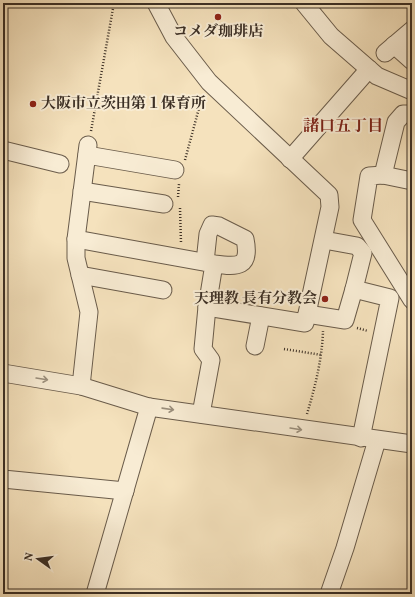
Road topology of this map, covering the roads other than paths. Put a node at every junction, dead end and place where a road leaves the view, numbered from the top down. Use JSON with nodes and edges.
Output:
{"nodes":[{"id":1,"x":156,"y":3,"type":"edge"},
{"id":2,"x":304,"y":3,"type":"edge"},
{"id":3,"x":412,"y":30,"type":"edge"},
{"id":4,"x":412,"y":61,"type":"edge"},
{"id":5,"x":370,"y":69,"type":"junction"},
{"id":6,"x":412,"y":91,"type":"edge"},
{"id":7,"x":412,"y":114,"type":"edge"},
{"id":8,"x":3,"y":150,"type":"edge"},
{"id":9,"x":290,"y":159,"type":"junction"},
{"id":10,"x":60,"y":164,"type":"dead end"},
{"id":11,"x":175,"y":170,"type":"dead end"},
{"id":12,"x":383,"y":175,"type":"junction"},
{"id":13,"x":412,"y":181,"type":"edge"},
{"id":14,"x":82,"y":191,"type":"junction"},
{"id":15,"x":164,"y":204,"type":"dead end"},
{"id":16,"x":76,"y":239,"type":"junction"},
{"id":17,"x":324,"y":240,"type":"junction"},
{"id":18,"x":80,"y":275,"type":"junction"},
{"id":19,"x":354,"y":289,"type":"junction"},
{"id":20,"x":163,"y":290,"type":"dead end"},
{"id":21,"x":412,"y":300,"type":"edge"},
{"id":22,"x":207,"y":307,"type":"junction"},
{"id":23,"x":261,"y":316,"type":"junction"},
{"id":24,"x":315,"y":316,"type":"junction"},
{"id":25,"x":255,"y":346,"type":"dead end"},
{"id":26,"x":3,"y":373,"type":"edge"},
{"id":27,"x":81,"y":386,"type":"junction"},
{"id":28,"x":149,"y":407,"type":"junction"},
{"id":29,"x":201,"y":414,"type":"junction"},
{"id":30,"x":369,"y":439,"type":"junction"},
{"id":31,"x":412,"y":444,"type":"edge"},
{"id":32,"x":3,"y":479,"type":"edge"},
{"id":33,"x":125,"y":491,"type":"junction"},
{"id":34,"x":95,"y":594,"type":"edge"},
{"id":35,"x":329,"y":594,"type":"edge"}],
"edges":[{"from":1,"to":9,"type":"street"},
{"from":2,"to":5,"type":"street"},
{"from":3,"to":4,"type":"street"},
{"from":5,"to":6,"type":"street"},
{"from":5,"to":9,"type":"street"},
{"from":7,"to":12,"type":"street"},
{"from":8,"to":10,"type":"street"},
{"from":9,"to":17,"type":"street"},
{"from":11,"to":14,"type":"street"},
{"from":12,"to":13,"type":"street"},
{"from":12,"to":21,"type":"street"},
{"from":14,"to":15,"type":"street"},
{"from":14,"to":16,"type":"street"},
{"from":16,"to":18,"type":"street"},
{"from":16,"to":22,"type":"street"},
{"from":17,"to":19,"type":"street"},
{"from":17,"to":24,"type":"street"},
{"from":18,"to":20,"type":"street"},
{"from":18,"to":27,"type":"street"},
{"from":19,"to":24,"type":"street"},
{"from":19,"to":30,"type":"street"},
{"from":22,"to":23,"type":"street"},
{"from":22,"to":29,"type":"street"},
{"from":23,"to":24,"type":"street"},
{"from":23,"to":25,"type":"street"},
{"from":26,"to":27,"type":"street","one_way":true},
{"from":27,"to":28,"type":"street"},
{"from":28,"to":29,"type":"street","one_way":true},
{"from":28,"to":33,"type":"street"},
{"from":29,"to":30,"type":"street","one_way":true},
{"from":30,"to":31,"type":"street"},
{"from":30,"to":35,"type":"street"},
{"from":32,"to":33,"type":"street"},
{"from":33,"to":34,"type":"street"}]}
